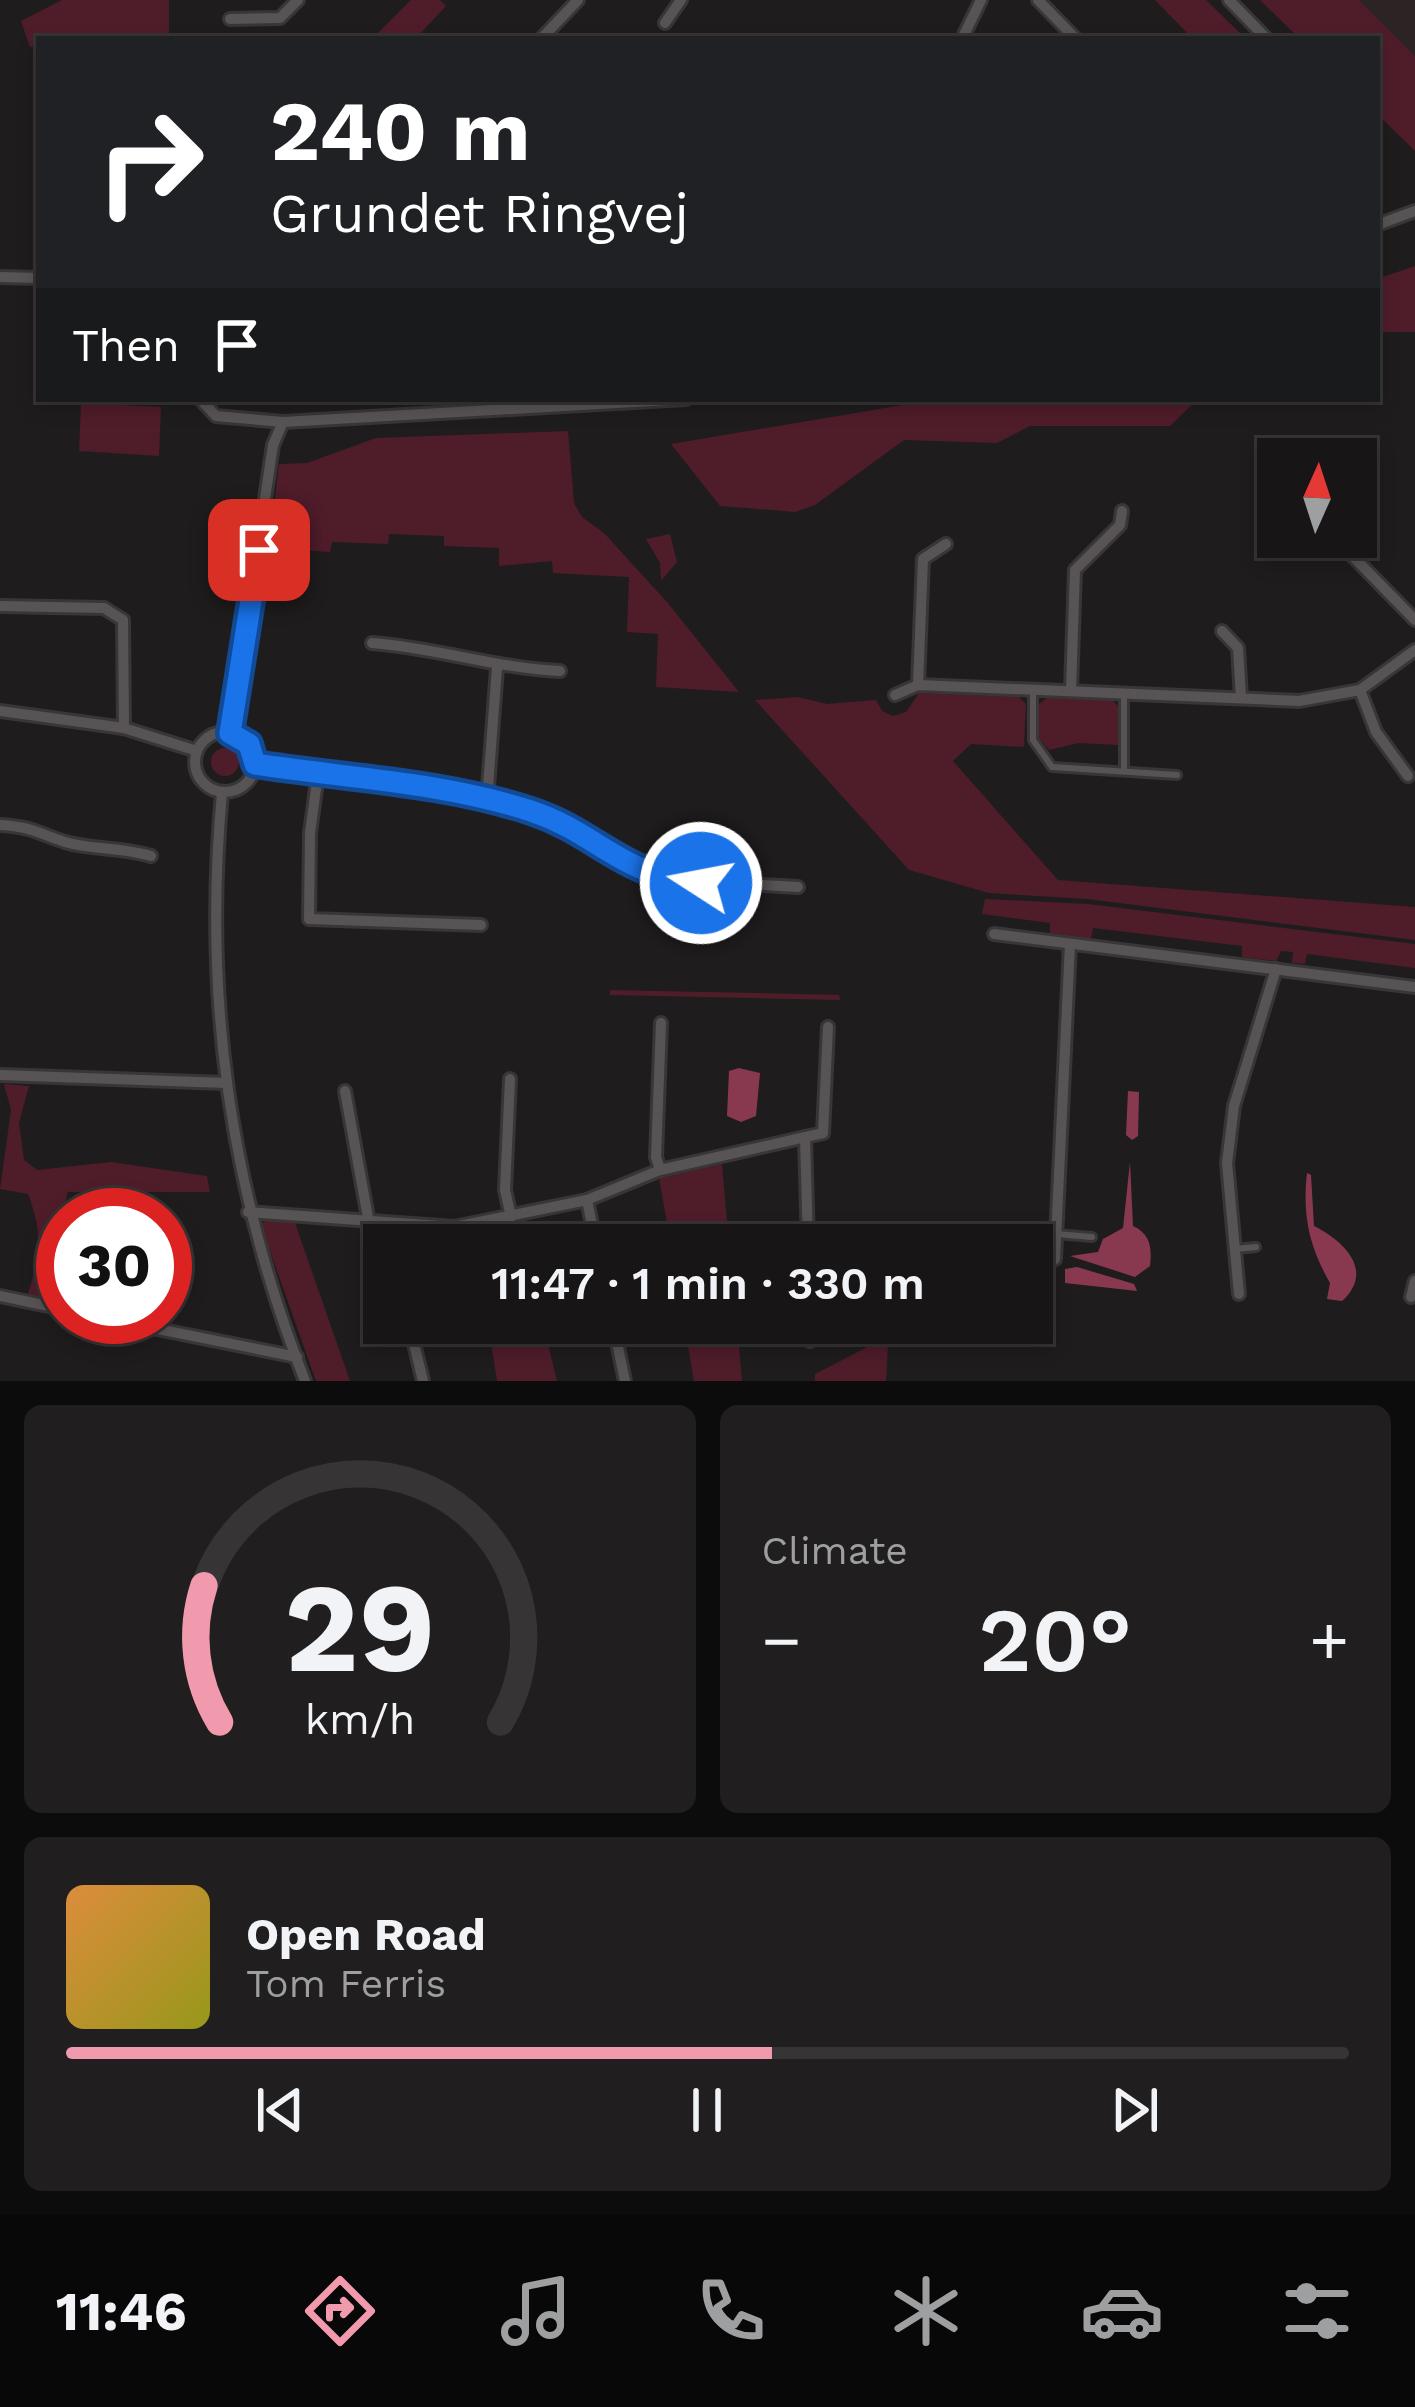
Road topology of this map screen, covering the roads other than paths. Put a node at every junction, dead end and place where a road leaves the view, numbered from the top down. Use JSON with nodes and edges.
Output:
{"nodes":[{"id":1,"x":298,"y":0,"type":"edge"},
{"id":2,"x":578,"y":0,"type":"edge"},
{"id":3,"x":681,"y":0,"type":"edge"},
{"id":4,"x":980,"y":0,"type":"edge"},
{"id":5,"x":1038,"y":0,"type":"edge"},
{"id":6,"x":1229,"y":0,"type":"edge"},
{"id":7,"x":230,"y":19,"type":"dead end"},
{"id":8,"x":665,"y":23,"type":"dead end"},
{"id":9,"x":544,"y":36,"type":"edge"},
{"id":10,"x":963,"y":36,"type":"edge"},
{"id":11,"x":1073,"y":36,"type":"edge"},
{"id":12,"x":1264,"y":36,"type":"edge"},
{"id":13,"x":1415,"y":211,"type":"edge"},
{"id":14,"x":1380,"y":223,"type":"edge"},
{"id":15,"x":0,"y":277,"type":"edge"},
{"id":16,"x":36,"y":278,"type":"edge"},
{"id":17,"x":203,"y":402,"type":"edge"},
{"id":18,"x":634,"y":402,"type":"edge"},
{"id":19,"x":284,"y":422,"type":"junction"},
{"id":20,"x":1122,"y":511,"type":"dead end"},
{"id":21,"x":946,"y":544,"type":"dead end"},
{"id":22,"x":1354,"y":558,"type":"edge"},
{"id":23,"x":0,"y":605,"type":"edge"},
{"id":24,"x":1415,"y":620,"type":"edge"},
{"id":25,"x":1222,"y":631,"type":"dead end"},
{"id":26,"x":372,"y":644,"type":"dead end"},
{"id":27,"x":1415,"y":650,"type":"edge"},
{"id":28,"x":497,"y":668,"type":"junction"},
{"id":29,"x":560,"y":671,"type":"dead end"},
{"id":30,"x":918,"y":685,"type":"junction"},
{"id":31,"x":1033,"y":688,"type":"junction"},
{"id":32,"x":1071,"y":689,"type":"junction"},
{"id":33,"x":1360,"y":690,"type":"junction"},
{"id":34,"x":1124,"y":694,"type":"junction"},
{"id":35,"x":895,"y":695,"type":"dead end"},
{"id":36,"x":1240,"y":698,"type":"junction"},
{"id":37,"x":0,"y":711,"type":"edge"},
{"id":38,"x":124,"y":728,"type":"junction"},
{"id":39,"x":230,"y":733,"type":"junction"},
{"id":40,"x":196,"y":751,"type":"junction"},
{"id":41,"x":255,"y":764,"type":"junction"},
{"id":42,"x":1124,"y":770,"type":"junction"},
{"id":43,"x":318,"y":774,"type":"junction"},
{"id":44,"x":1177,"y":775,"type":"dead end"},
{"id":45,"x":1408,"y":776,"type":"dead end"},
{"id":46,"x":222,"y":793,"type":"junction"},
{"id":47,"x":487,"y":800,"type":"junction"},
{"id":48,"x":0,"y":826,"type":"edge"},
{"id":49,"x":151,"y":856,"type":"dead end"},
{"id":50,"x":798,"y":887,"type":"dead end"},
{"id":51,"x":481,"y":925,"type":"dead end"},
{"id":52,"x":994,"y":934,"type":"dead end"},
{"id":53,"x":1070,"y":944,"type":"junction"},
{"id":54,"x":1276,"y":969,"type":"junction"},
{"id":55,"x":1415,"y":986,"type":"edge"},
{"id":56,"x":662,"y":1023,"type":"dead end"},
{"id":57,"x":828,"y":1027,"type":"dead end"},
{"id":58,"x":0,"y":1075,"type":"edge"},
{"id":59,"x":510,"y":1079,"type":"dead end"},
{"id":60,"x":226,"y":1083,"type":"junction"},
{"id":61,"x":345,"y":1091,"type":"dead end"},
{"id":62,"x":805,"y":1136,"type":"junction"},
{"id":63,"x":660,"y":1170,"type":"junction"},
{"id":64,"x":587,"y":1200,"type":"junction"},
{"id":65,"x":248,"y":1212,"type":"junction"},
{"id":66,"x":511,"y":1217,"type":"junction"},
{"id":67,"x":368,"y":1223,"type":"junction"},
{"id":68,"x":377,"y":1224,"type":"edge"},
{"id":69,"x":471,"y":1224,"type":"edge"},
{"id":70,"x":592,"y":1224,"type":"edge"},
{"id":71,"x":807,"y":1224,"type":"edge"},
{"id":72,"x":1056,"y":1234,"type":"junction"},
{"id":73,"x":1091,"y":1237,"type":"dead end"},
{"id":74,"x":1256,"y":1247,"type":"dead end"},
{"id":75,"x":1234,"y":1249,"type":"junction"},
{"id":76,"x":1055,"y":1259,"type":"dead end"},
{"id":77,"x":1415,"y":1281,"type":"edge"},
{"id":78,"x":1239,"y":1294,"type":"dead end"},
{"id":79,"x":0,"y":1296,"type":"edge"},
{"id":80,"x":1411,"y":1297,"type":"dead end"},
{"id":81,"x":36,"y":1304,"type":"edge"},
{"id":82,"x":192,"y":1336,"type":"edge"},
{"id":83,"x":414,"y":1344,"type":"edge"},
{"id":84,"x":618,"y":1344,"type":"edge"},
{"id":85,"x":297,"y":1357,"type":"junction"},
{"id":86,"x":305,"y":1381,"type":"edge"},
{"id":87,"x":423,"y":1381,"type":"edge"},
{"id":88,"x":626,"y":1381,"type":"edge"}],
"edges":[{"from":1,"to":7,"type":"street"},
{"from":2,"to":9,"type":"street"},
{"from":3,"to":8,"type":"street"},
{"from":4,"to":10,"type":"street"},
{"from":5,"to":11,"type":"street"},
{"from":6,"to":12,"type":"street"},
{"from":13,"to":14,"type":"street"},
{"from":15,"to":16,"type":"street"},
{"from":17,"to":19,"type":"street"},
{"from":18,"to":19,"type":"street"},
{"from":19,"to":39,"type":"street"},
{"from":20,"to":32,"type":"street"},
{"from":21,"to":30,"type":"street"},
{"from":22,"to":24,"type":"street"},
{"from":23,"to":38,"type":"street"},
{"from":25,"to":36,"type":"street"},
{"from":26,"to":28,"type":"street"},
{"from":27,"to":33,"type":"street"},
{"from":28,"to":29,"type":"street"},
{"from":28,"to":47,"type":"street"},
{"from":30,"to":31,"type":"street"},
{"from":30,"to":35,"type":"street"},
{"from":31,"to":32,"type":"street"},
{"from":31,"to":42,"type":"lane"},
{"from":32,"to":34,"type":"street"},
{"from":33,"to":36,"type":"street"},
{"from":33,"to":45,"type":"street"},
{"from":34,"to":36,"type":"street"},
{"from":34,"to":42,"type":"lane"},
{"from":37,"to":38,"type":"street"},
{"from":38,"to":40,"type":"street"},
{"from":39,"to":40,"type":"street"},
{"from":39,"to":41,"type":"street"},
{"from":40,"to":46,"type":"street"},
{"from":41,"to":43,"type":"street"},
{"from":41,"to":46,"type":"street"},
{"from":42,"to":44,"type":"lane"},
{"from":43,"to":47,"type":"street"},
{"from":43,"to":51,"type":"street"},
{"from":46,"to":60,"type":"street"},
{"from":47,"to":50,"type":"street"},
{"from":48,"to":49,"type":"street"},
{"from":52,"to":53,"type":"street"},
{"from":53,"to":54,"type":"street"},
{"from":53,"to":72,"type":"street"},
{"from":54,"to":55,"type":"street"},
{"from":54,"to":75,"type":"street"},
{"from":56,"to":63,"type":"street"},
{"from":57,"to":62,"type":"street"},
{"from":58,"to":60,"type":"street"},
{"from":59,"to":66,"type":"street"},
{"from":60,"to":65,"type":"street"},
{"from":61,"to":67,"type":"street"},
{"from":62,"to":63,"type":"street"},
{"from":62,"to":71,"type":"street"},
{"from":63,"to":64,"type":"street"},
{"from":64,"to":66,"type":"street"},
{"from":64,"to":70,"type":"street"},
{"from":65,"to":67,"type":"street"},
{"from":65,"to":85,"type":"street"},
{"from":66,"to":69,"type":"street"},
{"from":67,"to":68,"type":"street"},
{"from":72,"to":73,"type":"lane"},
{"from":72,"to":76,"type":"street"},
{"from":74,"to":75,"type":"lane"},
{"from":75,"to":78,"type":"street"},
{"from":77,"to":80,"type":"street"},
{"from":79,"to":81,"type":"street"},
{"from":82,"to":85,"type":"street"},
{"from":83,"to":87,"type":"street"},
{"from":84,"to":88,"type":"street"},
{"from":85,"to":86,"type":"street"}]}
